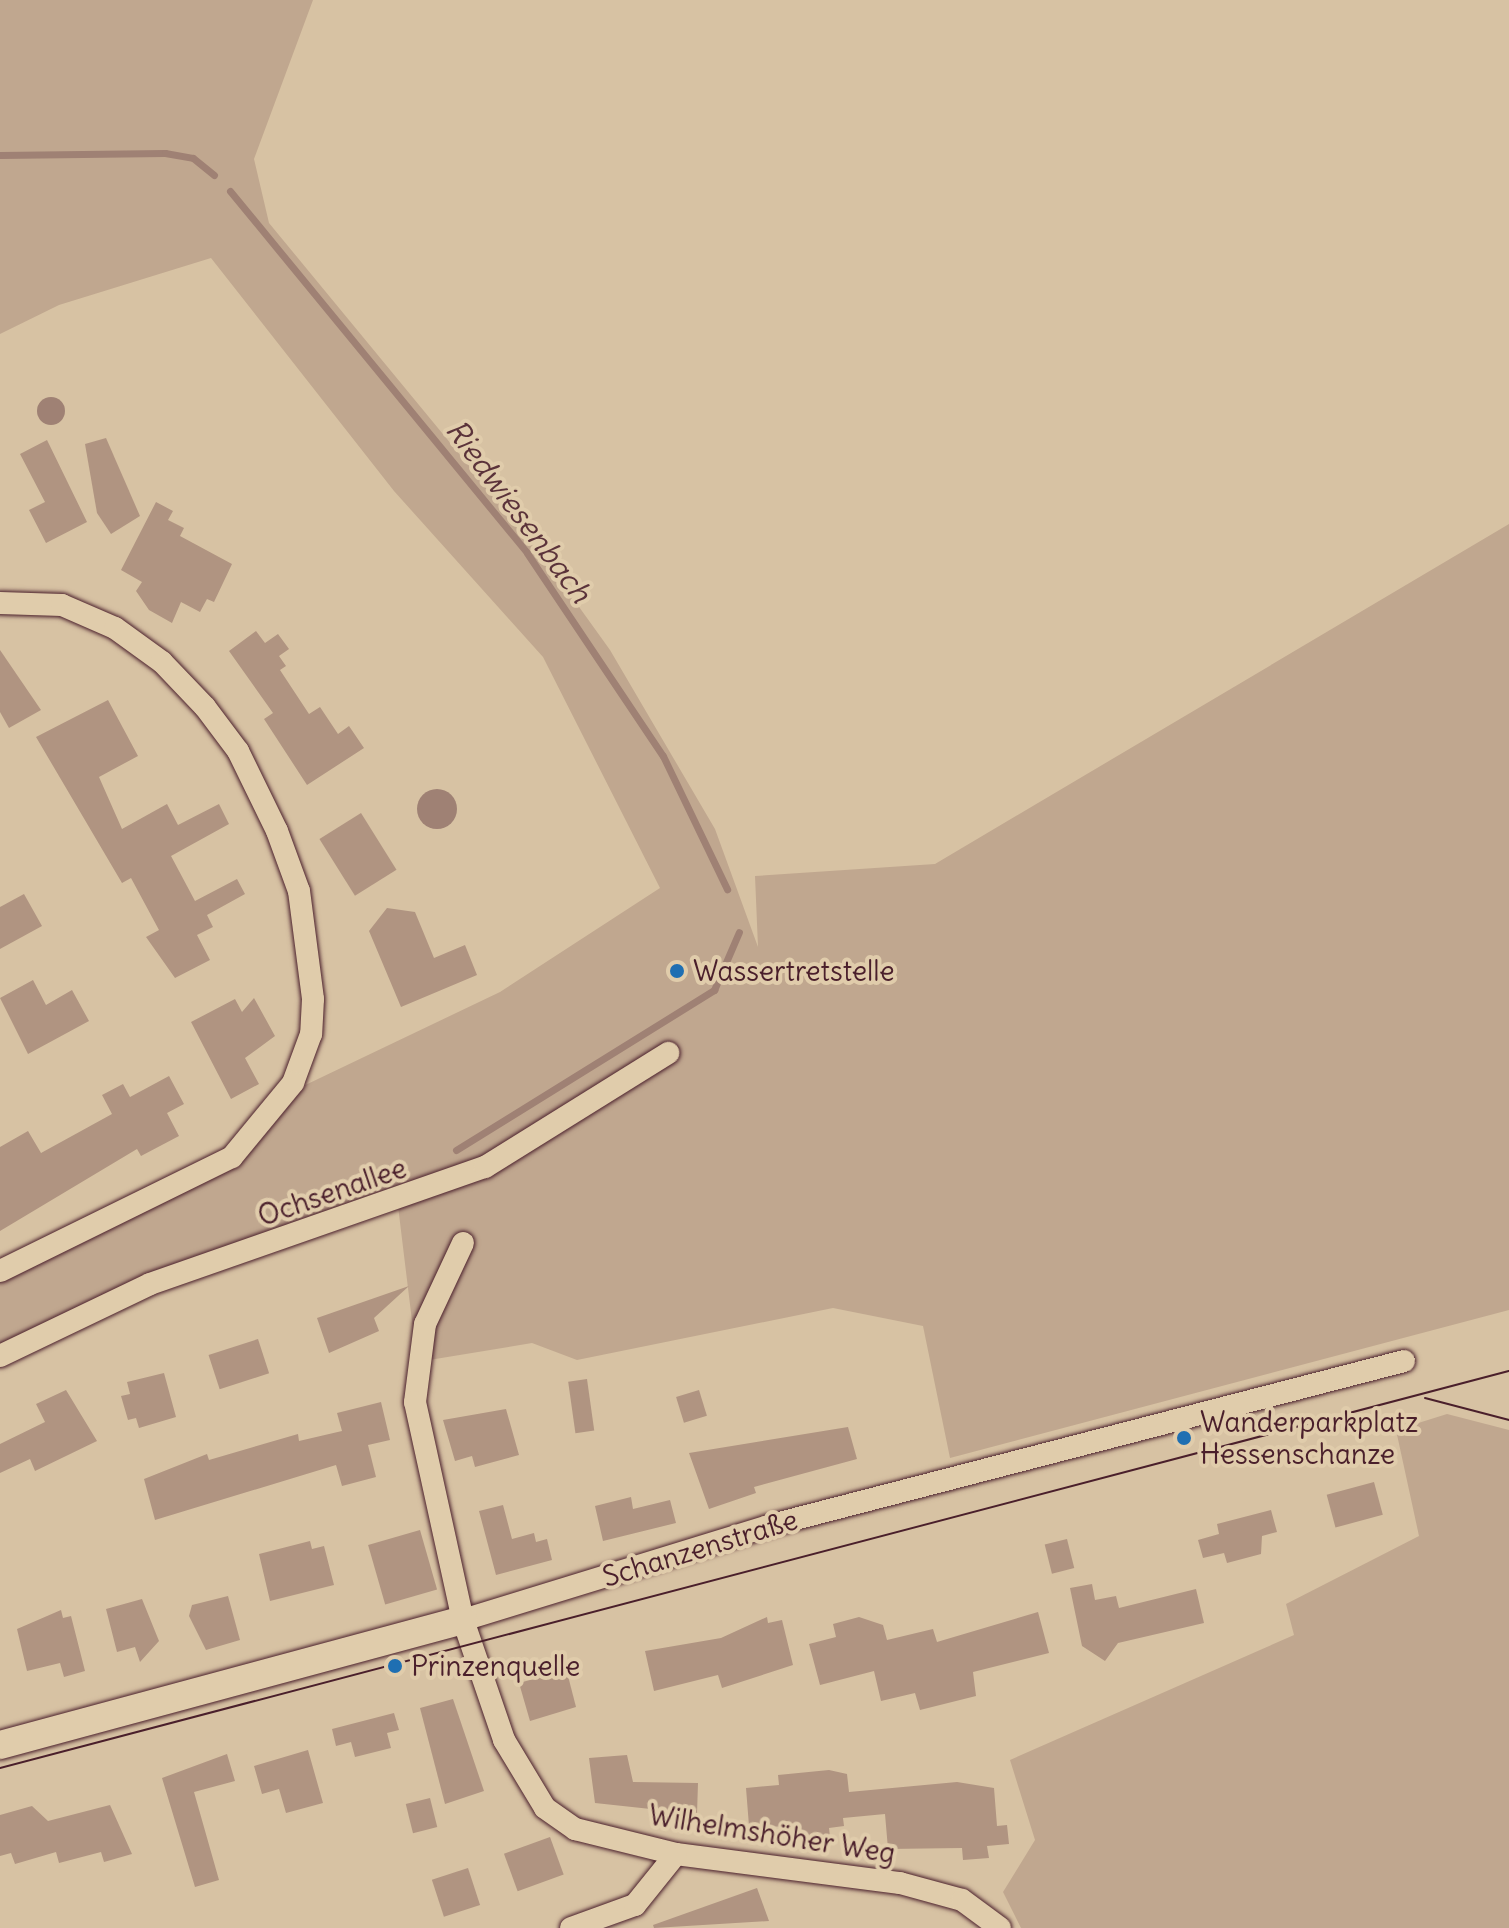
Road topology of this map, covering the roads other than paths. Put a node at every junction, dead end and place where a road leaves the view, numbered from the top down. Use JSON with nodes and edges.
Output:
{"nodes":[{"id":1,"x":0,"y":603,"type":"edge"},
{"id":2,"x":668,"y":1053,"type":"dead end"},
{"id":3,"x":463,"y":1243,"type":"dead end"},
{"id":4,"x":0,"y":1271,"type":"edge"},
{"id":5,"x":0,"y":1356,"type":"edge"},
{"id":6,"x":1404,"y":1361,"type":"dead end"},
{"id":7,"x":463,"y":1620,"type":"junction"},
{"id":8,"x":0,"y":1745,"type":"edge"},
{"id":9,"x":676,"y":1854,"type":"junction"},
{"id":10,"x":571,"y":1928,"type":"edge"},
{"id":11,"x":1000,"y":1928,"type":"edge"}],
"edges":[{"from":1,"to":4,"type":"street"},
{"from":2,"to":5,"type":"street","name":"Ochsenallee"},
{"from":3,"to":7,"type":"street"},
{"from":6,"to":7,"type":"street","name":"Schanzenstraße"},
{"from":7,"to":8,"type":"street","name":"Schanzenstraße"},
{"from":7,"to":9,"type":"street","name":"Wilhelmshöher Weg"},
{"from":9,"to":10,"type":"street"},
{"from":9,"to":11,"type":"street","name":"Wilhelmshöher Weg"}]}
